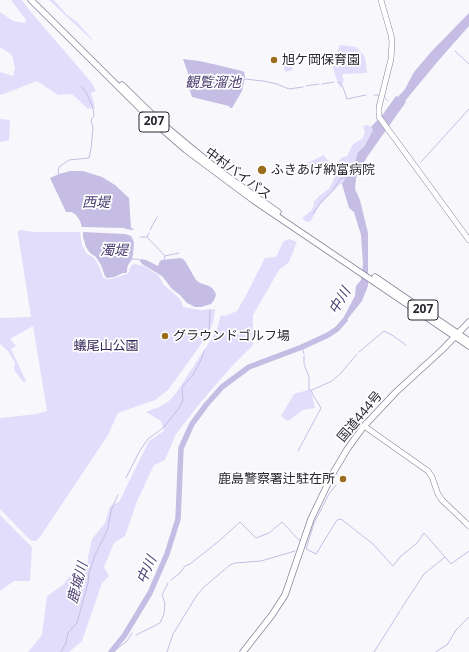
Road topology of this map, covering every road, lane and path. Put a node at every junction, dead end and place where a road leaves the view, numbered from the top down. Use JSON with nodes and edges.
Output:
{"nodes":[{"id":1,"x":31,"y":0,"type":"edge"},
{"id":2,"x":37,"y":0,"type":"edge"},
{"id":3,"x":381,"y":0,"type":"edge"},
{"id":4,"x":292,"y":224,"type":"junction"},
{"id":5,"x":469,"y":240,"type":"edge"},
{"id":6,"x":469,"y":322,"type":"edge"},
{"id":7,"x":457,"y":335,"type":"junction"},
{"id":8,"x":469,"y":341,"type":"edge"},
{"id":9,"x":469,"y":346,"type":"edge"},
{"id":10,"x":364,"y":426,"type":"junction"},
{"id":11,"x":469,"y":526,"type":"edge"},
{"id":12,"x":243,"y":652,"type":"edge"}],
"edges":[{"from":1,"to":4,"type":"highway","name":"中村バイパス","number":"207"},
{"from":2,"to":4,"type":"highway","name":"中村バイパス","number":"207"},
{"from":3,"to":5,"type":"main road"},
{"from":4,"to":7,"type":"highway","name":"中村バイパス","number":"207"},
{"from":6,"to":7,"type":"highway","name":"国道444号"},
{"from":7,"to":8,"type":"highway","number":"207"},
{"from":7,"to":9,"type":"highway","number":"207"},
{"from":7,"to":10,"type":"highway","name":"国道444号"},
{"from":10,"to":11,"type":"main road"},
{"from":10,"to":12,"type":"highway","name":"国道444号"}]}
